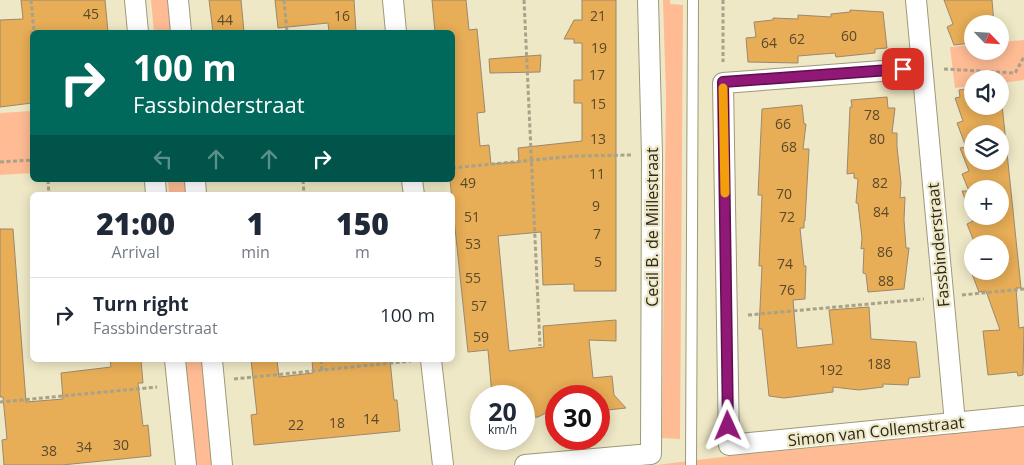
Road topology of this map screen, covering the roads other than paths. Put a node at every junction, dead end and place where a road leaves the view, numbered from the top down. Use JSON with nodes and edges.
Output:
{"nodes":[{"id":1,"x":135,"y":0,"type":"edge"},
{"id":2,"x":178,"y":0,"type":"edge"},
{"id":3,"x":393,"y":0,"type":"edge"},
{"id":4,"x":648,"y":0,"type":"edge"},
{"id":5,"x":692,"y":0,"type":"edge"},
{"id":6,"x":916,"y":0,"type":"edge"},
{"id":7,"x":138,"y":30,"type":"edge"},
{"id":8,"x":181,"y":30,"type":"edge"},
{"id":9,"x":396,"y":30,"type":"edge"},
{"id":10,"x":922,"y":68,"type":"junction"},
{"id":11,"x":175,"y":362,"type":"edge"},
{"id":12,"x":212,"y":362,"type":"edge"},
{"id":13,"x":423,"y":362,"type":"edge"},
{"id":14,"x":1024,"y":416,"type":"edge"},
{"id":15,"x":955,"y":423,"type":"junction"},
{"id":16,"x":186,"y":465,"type":"edge"},
{"id":17,"x":222,"y":465,"type":"edge"},
{"id":18,"x":443,"y":465,"type":"edge"},
{"id":19,"x":525,"y":465,"type":"edge"},
{"id":20,"x":691,"y":465,"type":"edge"}],
"edges":[{"from":1,"to":7,"type":"street"},
{"from":2,"to":8,"type":"street"},
{"from":3,"to":9,"type":"street"},
{"from":4,"to":19,"type":"street","name":"Cecil B. de Millestraat"},
{"from":5,"to":20,"type":"lane"},
{"from":6,"to":10,"type":"street","name":"Fassbinderstraat"},
{"from":10,"to":15,"type":"street","name":"Fassbinderstraat"},
{"from":10,"to":15,"type":"street","name":"Simon van Collemstraat"},
{"from":11,"to":16,"type":"street"},
{"from":12,"to":17,"type":"street"},
{"from":13,"to":18,"type":"street"},
{"from":14,"to":15,"type":"street","name":"Simon van Collemstraat"}]}
